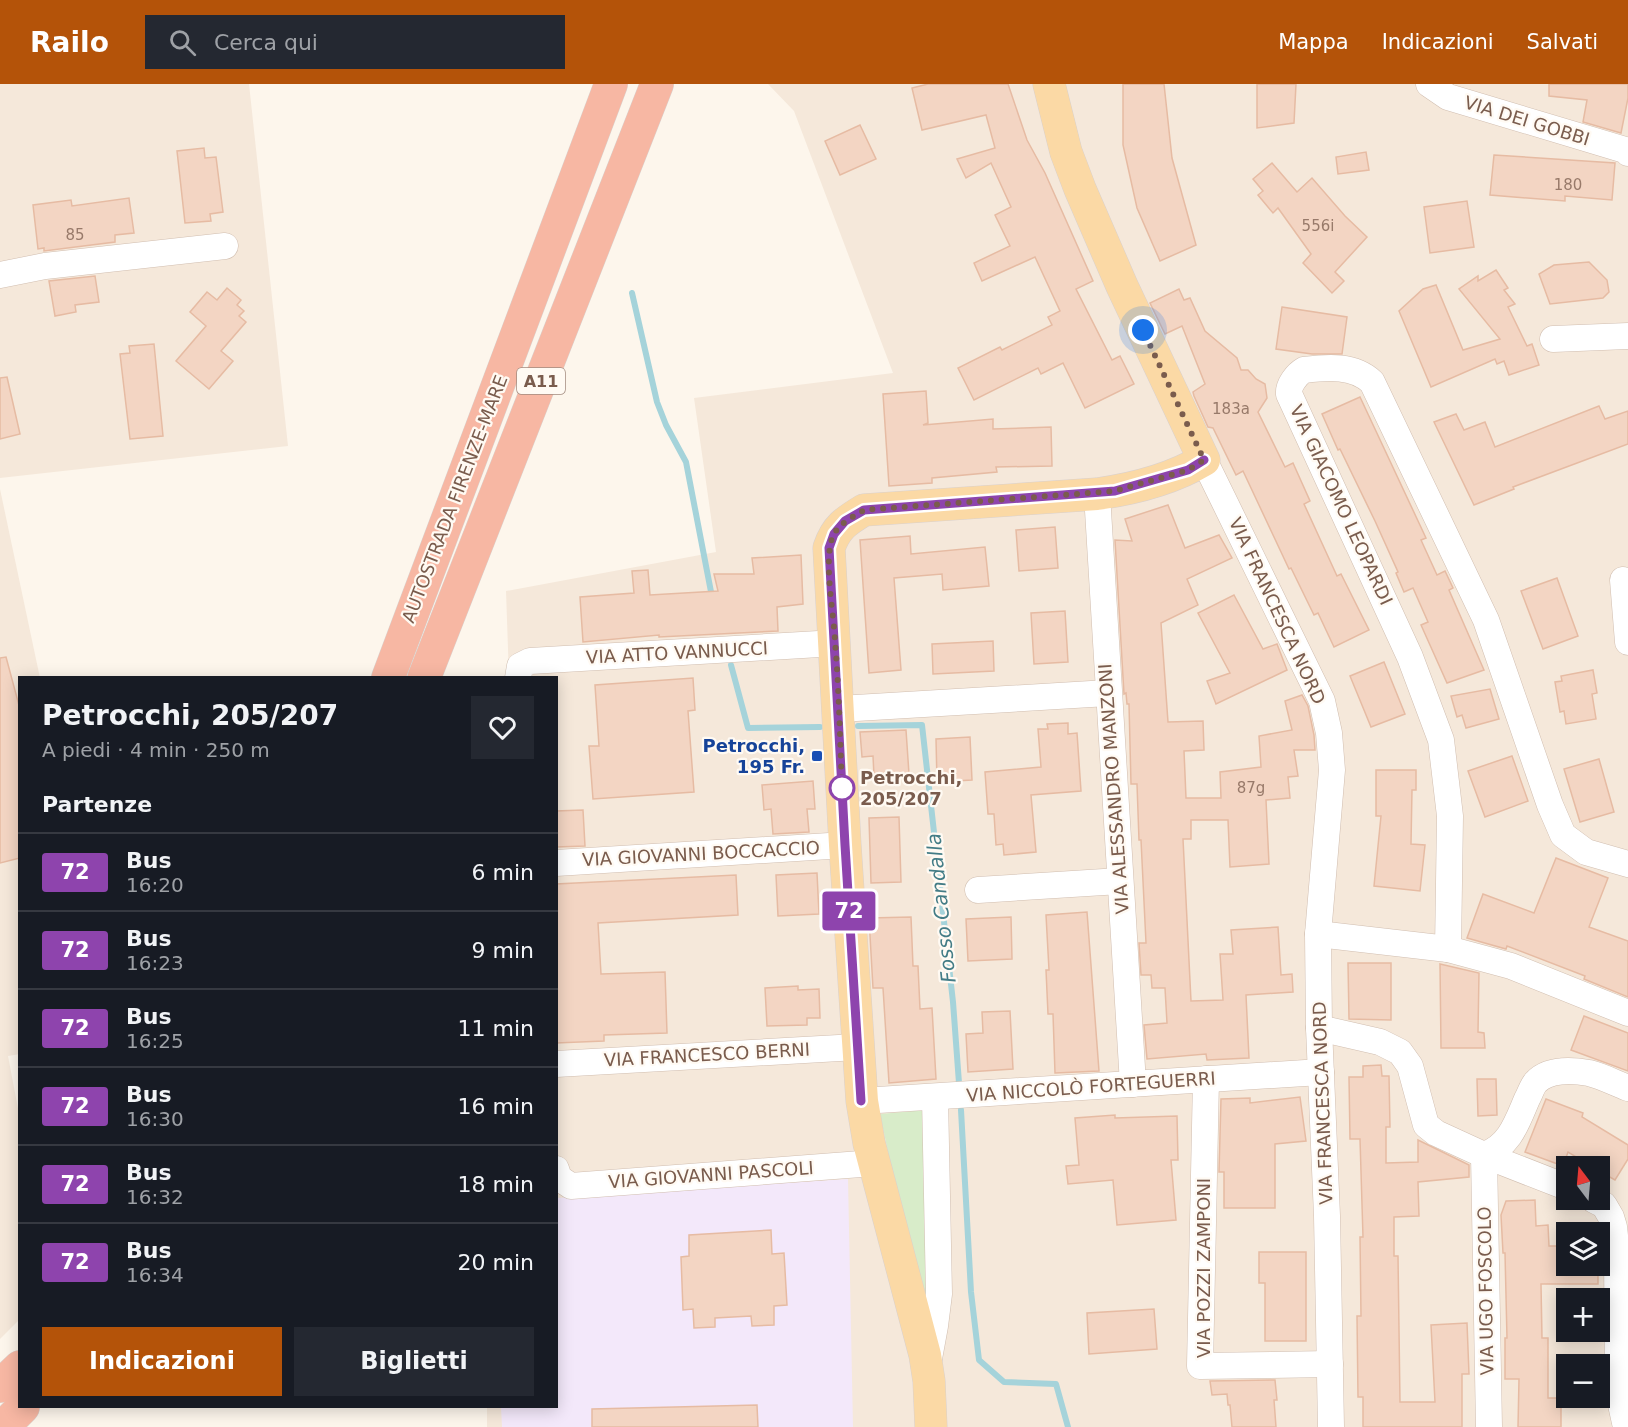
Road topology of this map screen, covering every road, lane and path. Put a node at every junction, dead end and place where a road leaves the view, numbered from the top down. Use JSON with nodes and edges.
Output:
{"nodes":[{"id":1,"x":611,"y":84,"type":"edge"},
{"id":2,"x":657,"y":84,"type":"edge"},
{"id":3,"x":1049,"y":84,"type":"edge"},
{"id":4,"x":1429,"y":84,"type":"edge"},
{"id":5,"x":1627,"y":148,"type":"edge"},
{"id":6,"x":225,"y":246,"type":"dead end"},
{"id":7,"x":0,"y":275,"type":"edge"},
{"id":8,"x":1628,"y":336,"type":"edge"},
{"id":9,"x":1553,"y":339,"type":"dead end"},
{"id":10,"x":1204,"y":460,"type":"junction"},
{"id":11,"x":1096,"y":494,"type":"junction"},
{"id":12,"x":1623,"y":580,"type":"dead end"},
{"id":13,"x":1628,"y":642,"type":"edge"},
{"id":14,"x":836,"y":644,"type":"junction"},
{"id":15,"x":519,"y":672,"type":"edge"},
{"id":16,"x":389,"y":676,"type":"edge"},
{"id":17,"x":425,"y":676,"type":"edge"},
{"id":18,"x":1108,"y":693,"type":"junction"},
{"id":19,"x":838,"y":710,"type":"junction"},
{"id":20,"x":845,"y":845,"type":"junction"},
{"id":21,"x":558,"y":862,"type":"edge"},
{"id":22,"x":1628,"y":864,"type":"edge"},
{"id":23,"x":1120,"y":881,"type":"junction"},
{"id":24,"x":978,"y":890,"type":"dead end"},
{"id":25,"x":1317,"y":934,"type":"junction"},
{"id":26,"x":1448,"y":949,"type":"junction"},
{"id":27,"x":1628,"y":1013,"type":"edge"},
{"id":28,"x":1319,"y":1028,"type":"junction"},
{"id":29,"x":857,"y":1047,"type":"junction"},
{"id":30,"x":558,"y":1064,"type":"edge"},
{"id":31,"x":1321,"y":1072,"type":"junction"},
{"id":32,"x":1206,"y":1079,"type":"junction"},
{"id":33,"x":1133,"y":1084,"type":"junction"},
{"id":34,"x":1628,"y":1088,"type":"edge"},
{"id":35,"x":935,"y":1097,"type":"junction"},
{"id":36,"x":861,"y":1101,"type":"junction"},
{"id":37,"x":1484,"y":1155,"type":"junction"},
{"id":38,"x":874,"y":1163,"type":"junction"},
{"id":39,"x":558,"y":1175,"type":"edge"},
{"id":40,"x":1556,"y":1183,"type":"edge"},
{"id":41,"x":1607,"y":1210,"type":"edge"},
{"id":42,"x":1623,"y":1353,"type":"edge"},
{"id":43,"x":1330,"y":1364,"type":"junction"},
{"id":44,"x":927,"y":1367,"type":"junction"},
{"id":45,"x":18,"y":1369,"type":"edge"},
{"id":46,"x":0,"y":1386,"type":"edge"},
{"id":47,"x":22,"y":1408,"type":"edge"},
{"id":48,"x":3,"y":1427,"type":"edge"},
{"id":49,"x":931,"y":1427,"type":"edge"},
{"id":50,"x":1331,"y":1427,"type":"edge"},
{"id":51,"x":1489,"y":1427,"type":"edge"},
{"id":52,"x":1626,"y":1427,"type":"edge"}],
"edges":[{"from":1,"to":16,"type":"highway","name":"AUTOSTRADA FIRENZE-MARE","number":"A11"},
{"from":2,"to":17,"type":"highway","name":"AUTOSTRADA FIRENZE-MARE","number":"A11"},
{"from":3,"to":10,"type":"main road","name":"VIA FRANCESCA NORD"},
{"from":4,"to":5,"type":"street","name":"VIA DEI GOBBI"},
{"from":6,"to":7,"type":"street"},
{"from":8,"to":9,"type":"street"},
{"from":10,"to":11,"type":"main road"},
{"from":10,"to":25,"type":"street","name":"VIA FRANCESCA NORD"},
{"from":11,"to":14,"type":"main road"},
{"from":11,"to":18,"type":"street","name":"VIA ALESSANDRO MANZONI"},
{"from":12,"to":13,"type":"street"},
{"from":14,"to":15,"type":"street","name":"VIA ATTO VANNUCCI"},
{"from":14,"to":19,"type":"main road"},
{"from":18,"to":19,"type":"street"},
{"from":18,"to":23,"type":"street","name":"VIA ALESSANDRO MANZONI"},
{"from":19,"to":20,"type":"main road"},
{"from":20,"to":21,"type":"street","name":"VIA GIOVANNI BOCCACCIO"},
{"from":20,"to":29,"type":"main road"},
{"from":22,"to":26,"type":"street","name":"VIA GIACOMO LEOPARDI"},
{"from":23,"to":24,"type":"street"},
{"from":23,"to":33,"type":"street","name":"VIA ALESSANDRO MANZONI"},
{"from":25,"to":26,"type":"street"},
{"from":25,"to":28,"type":"street","name":"VIA FRANCESCA NORD"},
{"from":26,"to":27,"type":"street"},
{"from":28,"to":31,"type":"street","name":"VIA FRANCESCA NORD"},
{"from":28,"to":37,"type":"street"},
{"from":29,"to":30,"type":"street","name":"VIA FRANCESCO BERNI"},
{"from":29,"to":36,"type":"main road"},
{"from":31,"to":32,"type":"street","name":"VIA NICCOLÒ FORTEGUERRI"},
{"from":31,"to":43,"type":"street","name":"VIA FRANCESCA NORD"},
{"from":32,"to":33,"type":"street","name":"VIA NICCOLÒ FORTEGUERRI"},
{"from":32,"to":43,"type":"street","name":"VIA POZZI ZAMPONI"},
{"from":33,"to":35,"type":"street","name":"VIA NICCOLÒ FORTEGUERRI"},
{"from":34,"to":37,"type":"street"},
{"from":35,"to":36,"type":"street","name":"VIA NICCOLÒ FORTEGUERRI"},
{"from":35,"to":44,"type":"street"},
{"from":36,"to":38,"type":"main road"},
{"from":37,"to":40,"type":"street"},
{"from":37,"to":51,"type":"street","name":"VIA UGO FOSCOLO"},
{"from":38,"to":39,"type":"street","name":"VIA GIOVANNI PASCOLI"},
{"from":38,"to":44,"type":"main road"},
{"from":41,"to":42,"type":"street"},
{"from":42,"to":52,"type":"street"},
{"from":43,"to":50,"type":"street","name":"VIA FRANCESCA NORD"},
{"from":44,"to":49,"type":"main road"},
{"from":45,"to":46,"type":"highway"},
{"from":47,"to":48,"type":"highway"}]}
